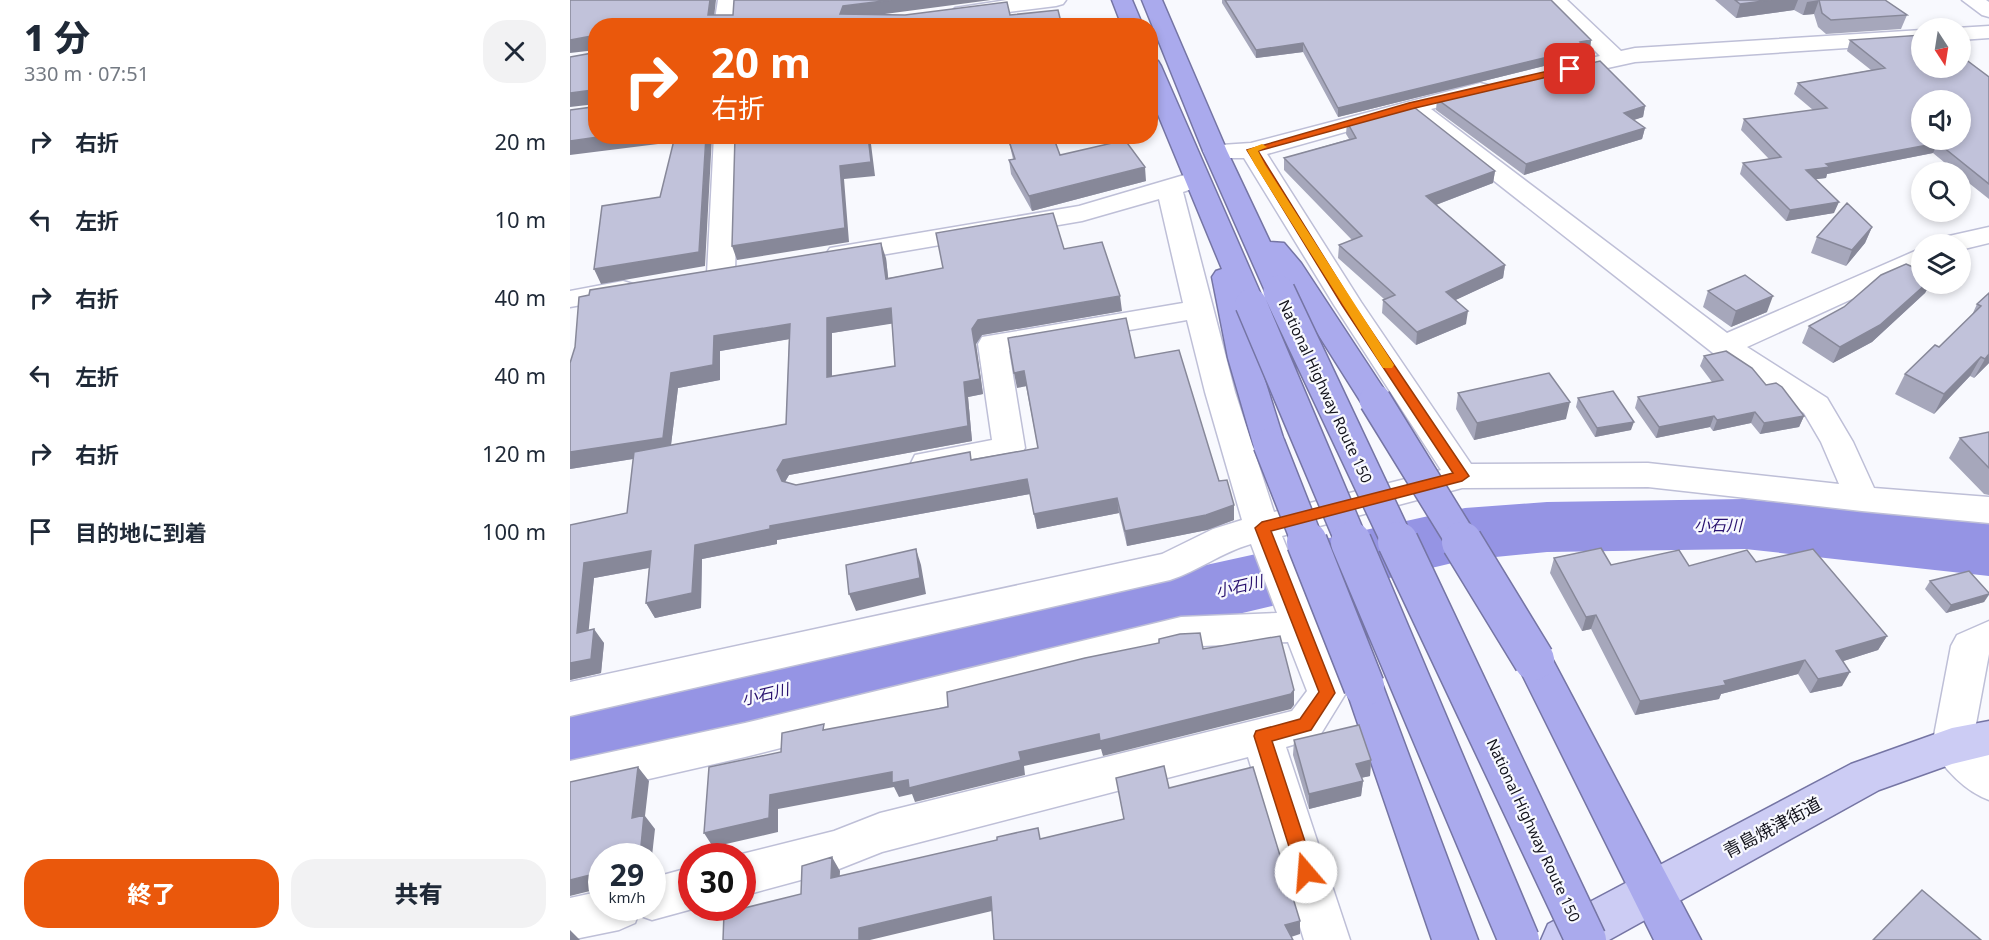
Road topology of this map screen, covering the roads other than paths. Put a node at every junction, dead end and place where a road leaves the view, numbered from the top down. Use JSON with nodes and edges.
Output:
{"nodes":[{"id":1,"x":728,"y":0,"type":"edge"},
{"id":2,"x":1056,"y":0,"type":"edge"},
{"id":3,"x":1122,"y":0,"type":"edge"},
{"id":4,"x":1152,"y":0,"type":"edge"},
{"id":5,"x":1555,"y":0,"type":"edge"},
{"id":6,"x":1972,"y":0,"type":"edge"},
{"id":7,"x":1989,"y":11,"type":"edge"},
{"id":8,"x":937,"y":15,"type":"edge"},
{"id":9,"x":726,"y":18,"type":"edge"},
{"id":10,"x":1130,"y":18,"type":"edge"},
{"id":11,"x":1989,"y":32,"type":"edge"},
{"id":12,"x":1971,"y":33,"type":"edge"},
{"id":13,"x":1911,"y":37,"type":"edge"},
{"id":14,"x":1615,"y":58,"type":"junction"},
{"id":15,"x":1536,"y":77,"type":"edge"},
{"id":16,"x":1158,"y":84,"type":"edge"},
{"id":17,"x":1503,"y":85,"type":"edge"},
{"id":18,"x":1413,"y":105,"type":"junction"},
{"id":19,"x":726,"y":144,"type":"edge"},
{"id":20,"x":1252,"y":150,"type":"junction"},
{"id":21,"x":1215,"y":151,"type":"junction"},
{"id":22,"x":1199,"y":179,"type":"junction"},
{"id":23,"x":1169,"y":188,"type":"junction"},
{"id":24,"x":1241,"y":208,"type":"junction"},
{"id":25,"x":1215,"y":224,"type":"junction"},
{"id":26,"x":1989,"y":235,"type":"edge"},
{"id":27,"x":1971,"y":239,"type":"edge"},
{"id":28,"x":814,"y":258,"type":"edge"},
{"id":29,"x":1911,"y":261,"type":"edge"},
{"id":30,"x":721,"y":274,"type":"edge"},
{"id":31,"x":652,"y":285,"type":"edge"},
{"id":32,"x":571,"y":297,"type":"edge"},
{"id":33,"x":1265,"y":298,"type":"junction"},
{"id":34,"x":1199,"y":309,"type":"junction"},
{"id":35,"x":1724,"y":346,"type":"junction"},
{"id":36,"x":894,"y":469,"type":"edge"},
{"id":37,"x":1462,"y":476,"type":"junction"},
{"id":38,"x":1862,"y":499,"type":"junction"},
{"id":39,"x":1989,"y":510,"type":"edge"},
{"id":40,"x":1264,"y":532,"type":"junction"},
{"id":41,"x":1298,"y":621,"type":"junction"},
{"id":42,"x":1989,"y":636,"type":"edge"},
{"id":43,"x":570,"y":699,"type":"edge"},
{"id":44,"x":1262,"y":736,"type":"junction"},
{"id":45,"x":1971,"y":742,"type":"edge"},
{"id":46,"x":570,"y":779,"type":"edge"},
{"id":47,"x":1989,"y":782,"type":"edge"},
{"id":48,"x":756,"y":871,"type":"edge"},
{"id":49,"x":1653,"y":890,"type":"junction"},
{"id":50,"x":588,"y":916,"type":"edge"},
{"id":51,"x":570,"y":920,"type":"edge"},
{"id":52,"x":1327,"y":940,"type":"edge"},
{"id":53,"x":1455,"y":940,"type":"edge"},
{"id":54,"x":1519,"y":940,"type":"edge"},
{"id":55,"x":1564,"y":940,"type":"edge"},
{"id":56,"x":1586,"y":940,"type":"edge"},
{"id":57,"x":1678,"y":940,"type":"edge"}],
"edges":[{"from":1,"to":9,"type":"street"},
{"from":2,"to":8,"type":"street"},
{"from":3,"to":10,"type":"highway"},
{"from":4,"to":21,"type":"highway","name":"National Highway Route 150"},
{"from":5,"to":14,"type":"street"},
{"from":6,"to":7,"type":"street"},
{"from":11,"to":12,"type":"street"},
{"from":13,"to":14,"type":"street"},
{"from":14,"to":15,"type":"street"},
{"from":16,"to":22,"type":"highway","name":"National Highway Route 150"},
{"from":17,"to":18,"type":"street"},
{"from":18,"to":20,"type":"street"},
{"from":18,"to":35,"type":"street"},
{"from":19,"to":30,"type":"street"},
{"from":20,"to":21,"type":"street"},
{"from":20,"to":37,"type":"street"},
{"from":21,"to":24,"type":"highway","name":"National Highway Route 150"},
{"from":22,"to":23,"type":"street"},
{"from":22,"to":25,"type":"highway","name":"National Highway Route 150"},
{"from":23,"to":28,"type":"street"},
{"from":23,"to":34,"type":"street"},
{"from":24,"to":33,"type":"highway","name":"National Highway Route 150"},
{"from":24,"to":49,"type":"highway","bridge":true},
{"from":25,"to":33,"type":"highway","name":"National Highway Route 150"},
{"from":25,"to":53,"type":"highway","bridge":true},
{"from":26,"to":27,"type":"street"},
{"from":29,"to":35,"type":"street"},
{"from":31,"to":32,"type":"street"},
{"from":33,"to":54,"type":"highway","name":"National Highway Route 150","bridge":true},
{"from":33,"to":56,"type":"highway","name":"National Highway Route 150","bridge":true},
{"from":34,"to":36,"type":"street"},
{"from":34,"to":40,"type":"street"},
{"from":35,"to":38,"type":"street"},
{"from":37,"to":38,"type":"street"},
{"from":37,"to":40,"type":"street"},
{"from":38,"to":39,"type":"street"},
{"from":40,"to":41,"type":"street"},
{"from":40,"to":43,"type":"street"},
{"from":41,"to":44,"type":"street"},
{"from":41,"to":46,"type":"street"},
{"from":42,"to":45,"type":"street"},
{"from":44,"to":48,"type":"street"},
{"from":44,"to":52,"type":"street"},
{"from":45,"to":47,"type":"street"},
{"from":45,"to":49,"type":"main road","name":"青島焼津街道"},
{"from":49,"to":55,"type":"main road","name":"青島焼津街道"},
{"from":49,"to":57,"type":"highway"},
{"from":50,"to":51,"type":"street"}]}
